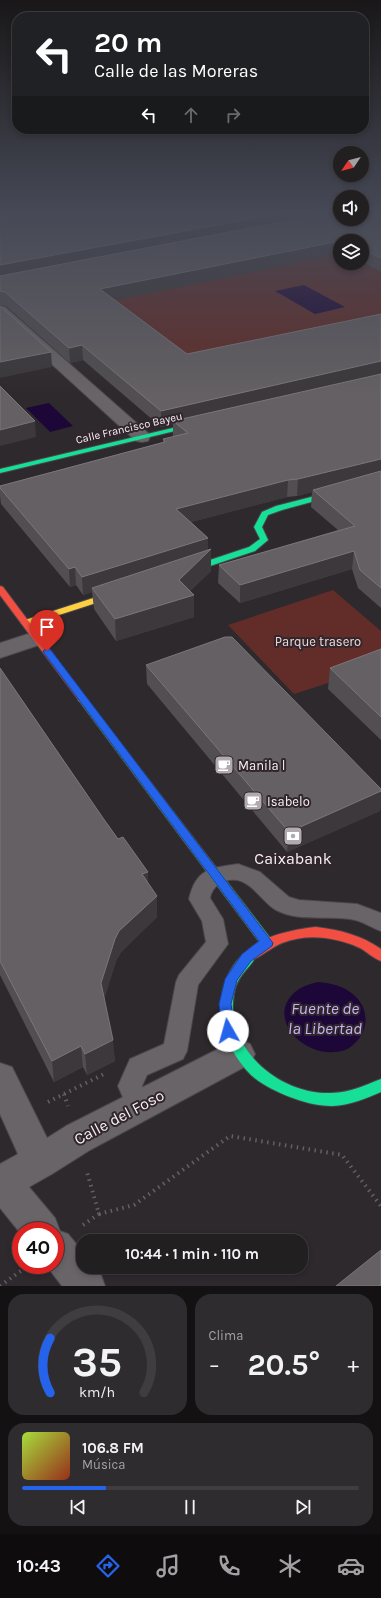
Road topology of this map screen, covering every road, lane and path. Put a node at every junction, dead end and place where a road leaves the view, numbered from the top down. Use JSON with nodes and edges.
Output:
{"nodes":[{"id":1,"x":0,"y":310,"type":"edge"},
{"id":2,"x":215,"y":421,"type":"edge"},
{"id":3,"x":142,"y":437,"type":"junction"},
{"id":4,"x":0,"y":471,"type":"edge"},
{"id":5,"x":381,"y":481,"type":"edge"},
{"id":6,"x":177,"y":574,"type":"edge"},
{"id":7,"x":132,"y":588,"type":"edge"},
{"id":8,"x":0,"y":589,"type":"edge"},
{"id":9,"x":31,"y":631,"type":"junction"},
{"id":10,"x":0,"y":651,"type":"edge"},
{"id":11,"x":216,"y":875,"type":"junction"},
{"id":12,"x":381,"y":922,"type":"edge"},
{"id":13,"x":267,"y":943,"type":"junction"},
{"id":14,"x":381,"y":956,"type":"edge"},
{"id":15,"x":239,"y":1054,"type":"junction"},
{"id":16,"x":138,"y":1067,"type":"junction"},
{"id":17,"x":0,"y":1078,"type":"edge"},
{"id":18,"x":380,"y":1089,"type":"edge"},
{"id":19,"x":139,"y":1106,"type":"junction"},
{"id":20,"x":18,"y":1116,"type":"junction"},
{"id":21,"x":40,"y":1162,"type":"junction"},
{"id":22,"x":1,"y":1183,"type":"edge"},
{"id":23,"x":381,"y":1206,"type":"edge"},
{"id":24,"x":99,"y":1214,"type":"dead end"},
{"id":25,"x":34,"y":1222,"type":"edge"},
{"id":26,"x":64,"y":1258,"type":"edge"},
{"id":27,"x":17,"y":1274,"type":"edge"},
{"id":28,"x":0,"y":1286,"type":"edge"},
{"id":29,"x":86,"y":1286,"type":"edge"}],
"edges":[{"from":1,"to":3,"type":"street"},
{"from":2,"to":3,"type":"street","name":"Calle Francisco Bayeu"},
{"from":3,"to":4,"type":"street","name":"Calle Francisco Bayeu"},
{"from":5,"to":6,"type":"street"},
{"from":7,"to":9,"type":"street"},
{"from":8,"to":9,"type":"street"},
{"from":9,"to":10,"type":"street"},
{"from":9,"to":11,"type":"street"},
{"from":11,"to":12,"type":"lane"},
{"from":11,"to":13,"type":"street"},
{"from":11,"to":16,"type":"lane"},
{"from":13,"to":14,"type":"street"},
{"from":13,"to":15,"type":"street"},
{"from":15,"to":18,"type":"street"},
{"from":15,"to":19,"type":"street","name":"Calle del Foso"},
{"from":16,"to":19,"type":"lane"},
{"from":16,"to":20,"type":"path"},
{"from":17,"to":20,"type":"street"},
{"from":19,"to":21,"type":"street","name":"Calle del Foso"},
{"from":20,"to":21,"type":"street"},
{"from":21,"to":22,"type":"street","name":"Calle del Foso"},
{"from":22,"to":25,"type":"street"},
{"from":23,"to":24,"type":"path"},
{"from":26,"to":29,"type":"street"},
{"from":27,"to":28,"type":"path"}]}
